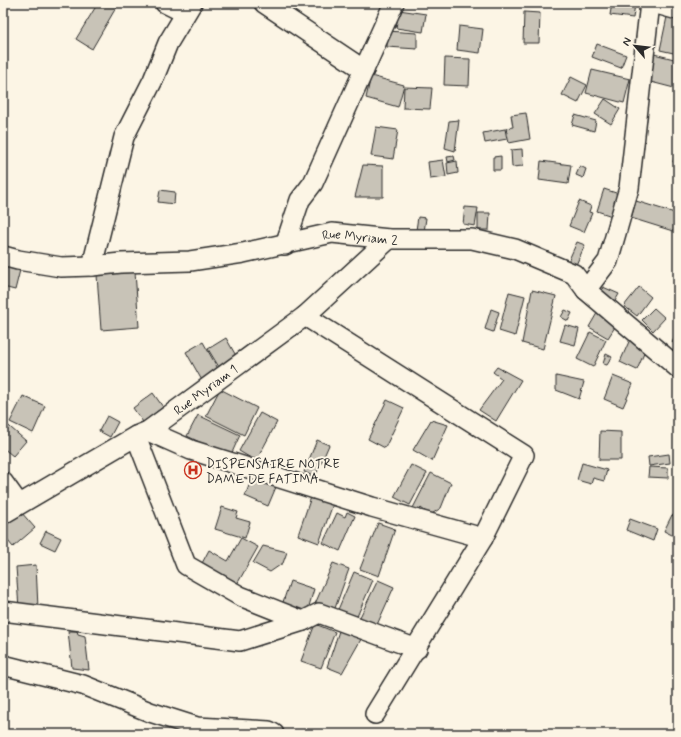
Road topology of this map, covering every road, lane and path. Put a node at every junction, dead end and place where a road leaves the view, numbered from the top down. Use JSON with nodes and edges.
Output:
{"nodes":[{"id":1,"x":165,"y":3,"type":"edge"},
{"id":2,"x":264,"y":3,"type":"edge"},
{"id":3,"x":394,"y":3,"type":"edge"},
{"id":4,"x":651,"y":3,"type":"edge"},
{"id":5,"x":188,"y":8,"type":"edge"},
{"id":6,"x":678,"y":10,"type":"edge"},
{"id":7,"x":364,"y":70,"type":"junction"},
{"id":8,"x":389,"y":239,"type":"junction"},
{"id":9,"x":284,"y":245,"type":"junction"},
{"id":10,"x":3,"y":256,"type":"edge"},
{"id":11,"x":92,"y":266,"type":"junction"},
{"id":12,"x":586,"y":290,"type":"junction"},
{"id":13,"x":305,"y":316,"type":"junction"},
{"id":14,"x":678,"y":368,"type":"edge"},
{"id":15,"x":142,"y":433,"type":"junction"},
{"id":16,"x":3,"y":482,"type":"edge"},
{"id":17,"x":19,"y":504,"type":"junction"},
{"id":18,"x":3,"y":514,"type":"edge"},
{"id":19,"x":483,"y":538,"type":"junction"},
{"id":20,"x":3,"y":611,"type":"edge"},
{"id":21,"x":303,"y":621,"type":"junction"},
{"id":22,"x":417,"y":649,"type":"junction"},
{"id":23,"x":3,"y":665,"type":"edge"},
{"id":24,"x":375,"y":714,"type":"dead end"},
{"id":25,"x":274,"y":734,"type":"edge"}],
"edges":[{"from":1,"to":5,"type":"street"},
{"from":2,"to":7,"type":"street"},
{"from":3,"to":7,"type":"street"},
{"from":4,"to":6,"type":"street"},
{"from":4,"to":12,"type":"street"},
{"from":5,"to":11,"type":"street"},
{"from":7,"to":9,"type":"street"},
{"from":8,"to":9,"type":"street","name":"Rue Myriam 2"},
{"from":8,"to":12,"type":"street","name":"Rue Myriam 2"},
{"from":8,"to":13,"type":"street","name":"Rue Myriam 1"},
{"from":9,"to":11,"type":"street","name":"Rue Myriam 2"},
{"from":10,"to":11,"type":"street","name":"Rue Myriam 2"},
{"from":12,"to":14,"type":"street","name":"Rue Myriam 2"},
{"from":13,"to":15,"type":"street","name":"Rue Myriam 1"},
{"from":13,"to":19,"type":"street"},
{"from":15,"to":17,"type":"street","name":"Rue Myriam 1"},
{"from":15,"to":19,"type":"street"},
{"from":15,"to":21,"type":"street"},
{"from":16,"to":17,"type":"street"},
{"from":17,"to":18,"type":"street","name":"Rue Myriam 1"},
{"from":19,"to":22,"type":"street"},
{"from":20,"to":21,"type":"street"},
{"from":21,"to":22,"type":"street"},
{"from":22,"to":24,"type":"street"},
{"from":23,"to":25,"type":"street"}]}
